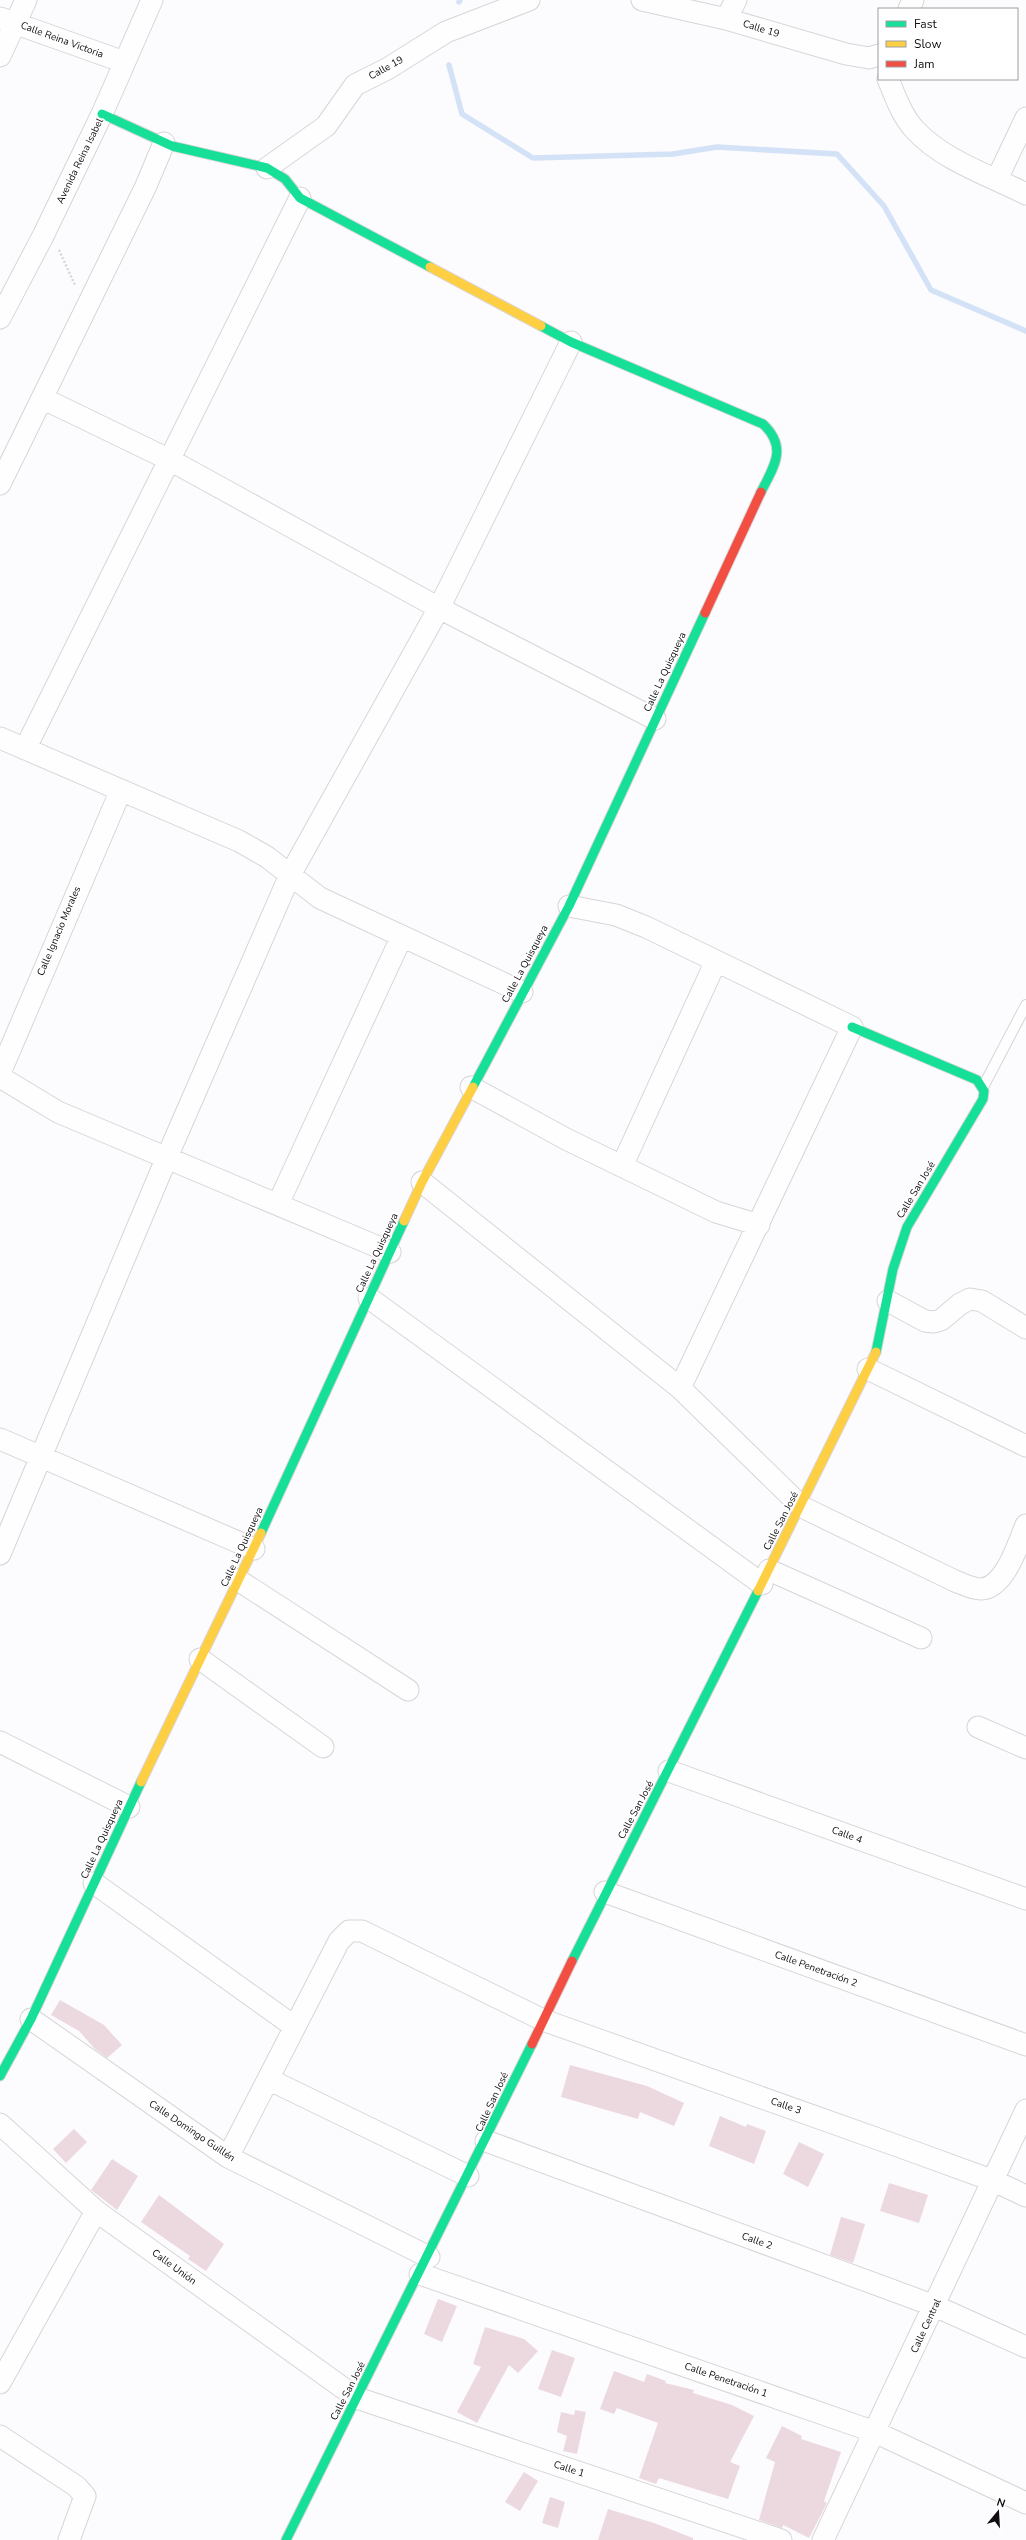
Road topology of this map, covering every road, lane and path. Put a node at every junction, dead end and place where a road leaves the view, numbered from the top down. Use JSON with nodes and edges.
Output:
{"nodes":[{"id":1,"x":26,"y":0,"type":"edge"},
{"id":2,"x":152,"y":0,"type":"edge"},
{"id":3,"x":529,"y":0,"type":"edge"},
{"id":4,"x":642,"y":0,"type":"edge"},
{"id":5,"x":736,"y":0,"type":"edge"},
{"id":6,"x":726,"y":18,"type":"junction"},
{"id":7,"x":8,"y":20,"type":"edge"},
{"id":8,"x":878,"y":54,"type":"edge"},
{"id":9,"x":0,"y":56,"type":"edge"},
{"id":10,"x":124,"y":62,"type":"junction"},
{"id":11,"x":888,"y":80,"type":"edge"},
{"id":12,"x":102,"y":114,"type":"junction"},
{"id":13,"x":1026,"y":118,"type":"edge"},
{"id":14,"x":164,"y":143,"type":"junction"},
{"id":15,"x":267,"y":168,"type":"junction"},
{"id":16,"x":997,"y":179,"type":"junction"},
{"id":17,"x":1026,"y":194,"type":"edge"},
{"id":18,"x":300,"y":198,"type":"junction"},
{"id":19,"x":43,"y":236,"type":"junction"},
{"id":20,"x":86,"y":305,"type":"junction"},
{"id":21,"x":0,"y":318,"type":"edge"},
{"id":22,"x":571,"y":342,"type":"junction"},
{"id":23,"x":42,"y":398,"type":"junction"},
{"id":24,"x":170,"y":460,"type":"junction"},
{"id":25,"x":0,"y":484,"type":"edge"},
{"id":26,"x":439,"y":608,"type":"junction"},
{"id":27,"x":655,"y":719,"type":"junction"},
{"id":28,"x":0,"y":738,"type":"edge"},
{"id":29,"x":25,"y":749,"type":"junction"},
{"id":30,"x":121,"y":790,"type":"junction"},
{"id":31,"x":290,"y":875,"type":"junction"},
{"id":32,"x":569,"y":906,"type":"junction"},
{"id":33,"x":402,"y":936,"type":"junction"},
{"id":34,"x":716,"y":961,"type":"junction"},
{"id":35,"x":522,"y":992,"type":"junction"},
{"id":36,"x":1026,"y":1005,"type":"edge"},
{"id":37,"x":852,"y":1027,"type":"junction"},
{"id":38,"x":0,"y":1073,"type":"edge"},
{"id":39,"x":0,"y":1077,"type":"edge"},
{"id":40,"x":471,"y":1087,"type":"junction"},
{"id":41,"x":983,"y":1087,"type":"junction"},
{"id":42,"x":166,"y":1156,"type":"junction"},
{"id":43,"x":622,"y":1166,"type":"junction"},
{"id":44,"x":422,"y":1182,"type":"junction"},
{"id":45,"x":278,"y":1204,"type":"junction"},
{"id":46,"x":759,"y":1225,"type":"junction"},
{"id":47,"x":390,"y":1252,"type":"junction"},
{"id":48,"x":369,"y":1298,"type":"junction"},
{"id":49,"x":888,"y":1301,"type":"junction"},
{"id":50,"x":1026,"y":1328,"type":"edge"},
{"id":51,"x":868,"y":1370,"type":"junction"},
{"id":52,"x":680,"y":1388,"type":"junction"},
{"id":53,"x":0,"y":1439,"type":"edge"},
{"id":54,"x":1026,"y":1446,"type":"edge"},
{"id":55,"x":40,"y":1455,"type":"junction"},
{"id":56,"x":802,"y":1507,"type":"junction"},
{"id":57,"x":1026,"y":1525,"type":"edge"},
{"id":58,"x":254,"y":1549,"type":"junction"},
{"id":59,"x":0,"y":1554,"type":"edge"},
{"id":60,"x":765,"y":1577,"type":"junction"},
{"id":61,"x":238,"y":1580,"type":"junction"},
{"id":62,"x":922,"y":1638,"type":"dead end"},
{"id":63,"x":200,"y":1659,"type":"junction"},
{"id":64,"x":408,"y":1690,"type":"dead end"},
{"id":65,"x":978,"y":1727,"type":"dead end"},
{"id":66,"x":0,"y":1742,"type":"edge"},
{"id":67,"x":323,"y":1747,"type":"dead end"},
{"id":68,"x":1026,"y":1748,"type":"edge"},
{"id":69,"x":669,"y":1771,"type":"junction"},
{"id":70,"x":129,"y":1807,"type":"junction"},
{"id":71,"x":94,"y":1883,"type":"junction"},
{"id":72,"x":605,"y":1892,"type":"junction"},
{"id":73,"x":1026,"y":1899,"type":"edge"},
{"id":74,"x":30,"y":2019,"type":"junction"},
{"id":75,"x":543,"y":2020,"type":"junction"},
{"id":76,"x":295,"y":2027,"type":"junction"},
{"id":77,"x":1026,"y":2046,"type":"edge"},
{"id":78,"x":0,"y":2076,"type":"edge"},
{"id":79,"x":268,"y":2079,"type":"junction"},
{"id":80,"x":1026,"y":2110,"type":"edge"},
{"id":81,"x":0,"y":2124,"type":"edge"},
{"id":82,"x":486,"y":2141,"type":"junction"},
{"id":83,"x":228,"y":2157,"type":"junction"},
{"id":84,"x":468,"y":2176,"type":"junction"},
{"id":85,"x":994,"y":2181,"type":"junction"},
{"id":86,"x":1026,"y":2196,"type":"edge"},
{"id":87,"x":96,"y":2211,"type":"junction"},
{"id":88,"x":424,"y":2265,"type":"junction"},
{"id":89,"x":936,"y":2306,"type":"junction"},
{"id":90,"x":1026,"y":2347,"type":"edge"},
{"id":91,"x":0,"y":2383,"type":"edge"},
{"id":92,"x":357,"y":2398,"type":"junction"},
{"id":93,"x":875,"y":2432,"type":"junction"},
{"id":94,"x":0,"y":2436,"type":"edge"},
{"id":95,"x":1026,"y":2502,"type":"edge"},
{"id":96,"x":69,"y":2540,"type":"edge"},
{"id":97,"x":286,"y":2540,"type":"edge"},
{"id":98,"x":782,"y":2540,"type":"edge"},
{"id":99,"x":823,"y":2540,"type":"edge"}],
"edges":[{"from":1,"to":7,"type":"street"},
{"from":2,"to":10,"type":"street","name":"Avenida Reina Isabel"},
{"from":3,"to":15,"type":"street","name":"Calle 19"},
{"from":4,"to":6,"type":"street","name":"Calle 19"},
{"from":5,"to":6,"type":"street"},
{"from":6,"to":8,"type":"street","name":"Calle 19"},
{"from":7,"to":9,"type":"street"},
{"from":7,"to":10,"type":"street","name":"Calle Reina Victoria"},
{"from":10,"to":12,"type":"street","name":"Avenida Reina Isabel"},
{"from":11,"to":16,"type":"street"},
{"from":12,"to":14,"type":"street"},
{"from":12,"to":19,"type":"street","name":"Avenida Reina Isabel"},
{"from":13,"to":16,"type":"street"},
{"from":14,"to":15,"type":"street"},
{"from":14,"to":20,"type":"street"},
{"from":15,"to":18,"type":"street"},
{"from":16,"to":17,"type":"street"},
{"from":18,"to":22,"type":"street"},
{"from":18,"to":24,"type":"street"},
{"from":19,"to":20,"type":"path"},
{"from":19,"to":21,"type":"street","name":"Avenida Reina Isabel"},
{"from":20,"to":23,"type":"street"},
{"from":22,"to":26,"type":"street"},
{"from":22,"to":27,"type":"street","name":"Calle La Quisqueya"},
{"from":23,"to":24,"type":"street"},
{"from":23,"to":25,"type":"street"},
{"from":24,"to":26,"type":"street"},
{"from":24,"to":29,"type":"street"},
{"from":26,"to":27,"type":"street"},
{"from":26,"to":31,"type":"street"},
{"from":27,"to":32,"type":"street","name":"Calle La Quisqueya"},
{"from":28,"to":29,"type":"street"},
{"from":29,"to":30,"type":"street"},
{"from":30,"to":31,"type":"street"},
{"from":30,"to":38,"type":"street","name":"Calle Ignacio Morales"},
{"from":31,"to":33,"type":"street"},
{"from":31,"to":42,"type":"street"},
{"from":32,"to":34,"type":"street"},
{"from":32,"to":35,"type":"street","name":"Calle La Quisqueya"},
{"from":33,"to":35,"type":"street"},
{"from":33,"to":45,"type":"street"},
{"from":34,"to":37,"type":"street"},
{"from":34,"to":43,"type":"street"},
{"from":35,"to":40,"type":"street","name":"Calle La Quisqueya"},
{"from":36,"to":41,"type":"lane"},
{"from":37,"to":41,"type":"street"},
{"from":37,"to":46,"type":"street"},
{"from":39,"to":42,"type":"street"},
{"from":40,"to":43,"type":"street"},
{"from":40,"to":44,"type":"street","name":"Calle La Quisqueya"},
{"from":41,"to":49,"type":"street","name":"Calle San José"},
{"from":42,"to":45,"type":"street"},
{"from":42,"to":55,"type":"street"},
{"from":43,"to":46,"type":"street"},
{"from":44,"to":47,"type":"street","name":"Calle La Quisqueya"},
{"from":44,"to":52,"type":"street"},
{"from":45,"to":47,"type":"street"},
{"from":46,"to":52,"type":"street"},
{"from":47,"to":48,"type":"street","name":"Calle La Quisqueya"},
{"from":48,"to":58,"type":"street","name":"Calle La Quisqueya"},
{"from":48,"to":60,"type":"street"},
{"from":49,"to":50,"type":"street"},
{"from":49,"to":51,"type":"street","name":"Calle San José"},
{"from":51,"to":54,"type":"street"},
{"from":51,"to":56,"type":"street","name":"Calle San José"},
{"from":52,"to":56,"type":"street"},
{"from":53,"to":55,"type":"street"},
{"from":55,"to":58,"type":"street"},
{"from":55,"to":59,"type":"street"},
{"from":56,"to":57,"type":"street"},
{"from":56,"to":60,"type":"street","name":"Calle San José"},
{"from":58,"to":61,"type":"street","name":"Calle La Quisqueya"},
{"from":60,"to":62,"type":"street"},
{"from":60,"to":69,"type":"street","name":"Calle San José"},
{"from":61,"to":63,"type":"street","name":"Calle La Quisqueya"},
{"from":61,"to":64,"type":"street"},
{"from":63,"to":67,"type":"street"},
{"from":63,"to":70,"type":"street","name":"Calle La Quisqueya"},
{"from":65,"to":68,"type":"street"},
{"from":66,"to":70,"type":"street"},
{"from":69,"to":72,"type":"street","name":"Calle San José"},
{"from":69,"to":73,"type":"street","name":"Calle 4"},
{"from":70,"to":71,"type":"street","name":"Calle La Quisqueya"},
{"from":71,"to":74,"type":"street","name":"Calle La Quisqueya"},
{"from":71,"to":76,"type":"street"},
{"from":72,"to":75,"type":"street","name":"Calle San José"},
{"from":72,"to":77,"type":"street","name":"Calle Penetración 2"},
{"from":74,"to":78,"type":"street","name":"Calle La Quisqueya"},
{"from":74,"to":83,"type":"street","name":"Calle Domingo Guillén"},
{"from":75,"to":76,"type":"street","name":"Calle 3"},
{"from":75,"to":82,"type":"street","name":"Calle San José"},
{"from":75,"to":85,"type":"street","name":"Calle 3"},
{"from":76,"to":79,"type":"street","name":"Calle 3"},
{"from":79,"to":83,"type":"street","name":"Calle 3"},
{"from":79,"to":84,"type":"street"},
{"from":80,"to":85,"type":"street","name":"Calle Central"},
{"from":81,"to":87,"type":"street","name":"Calle Unión"},
{"from":82,"to":84,"type":"street","name":"Calle San José"},
{"from":82,"to":89,"type":"street","name":"Calle 2"},
{"from":83,"to":88,"type":"street","name":"Calle Domingo Guillén"},
{"from":84,"to":88,"type":"street","name":"Calle San José"},
{"from":85,"to":86,"type":"street","name":"Calle 3"},
{"from":85,"to":89,"type":"street","name":"Calle Central"},
{"from":87,"to":91,"type":"street"},
{"from":87,"to":92,"type":"street","name":"Calle Unión"},
{"from":88,"to":92,"type":"street","name":"Calle San José"},
{"from":88,"to":93,"type":"street","name":"Calle Penetración 1"},
{"from":89,"to":90,"type":"street","name":"Calle 2"},
{"from":89,"to":93,"type":"street","name":"Calle Central"},
{"from":92,"to":97,"type":"street","name":"Calle San José"},
{"from":92,"to":98,"type":"street","name":"Calle 1"},
{"from":93,"to":95,"type":"street","name":"Calle Penetración 1"},
{"from":93,"to":99,"type":"street","name":"Calle Central"},
{"from":94,"to":96,"type":"street"}]}
